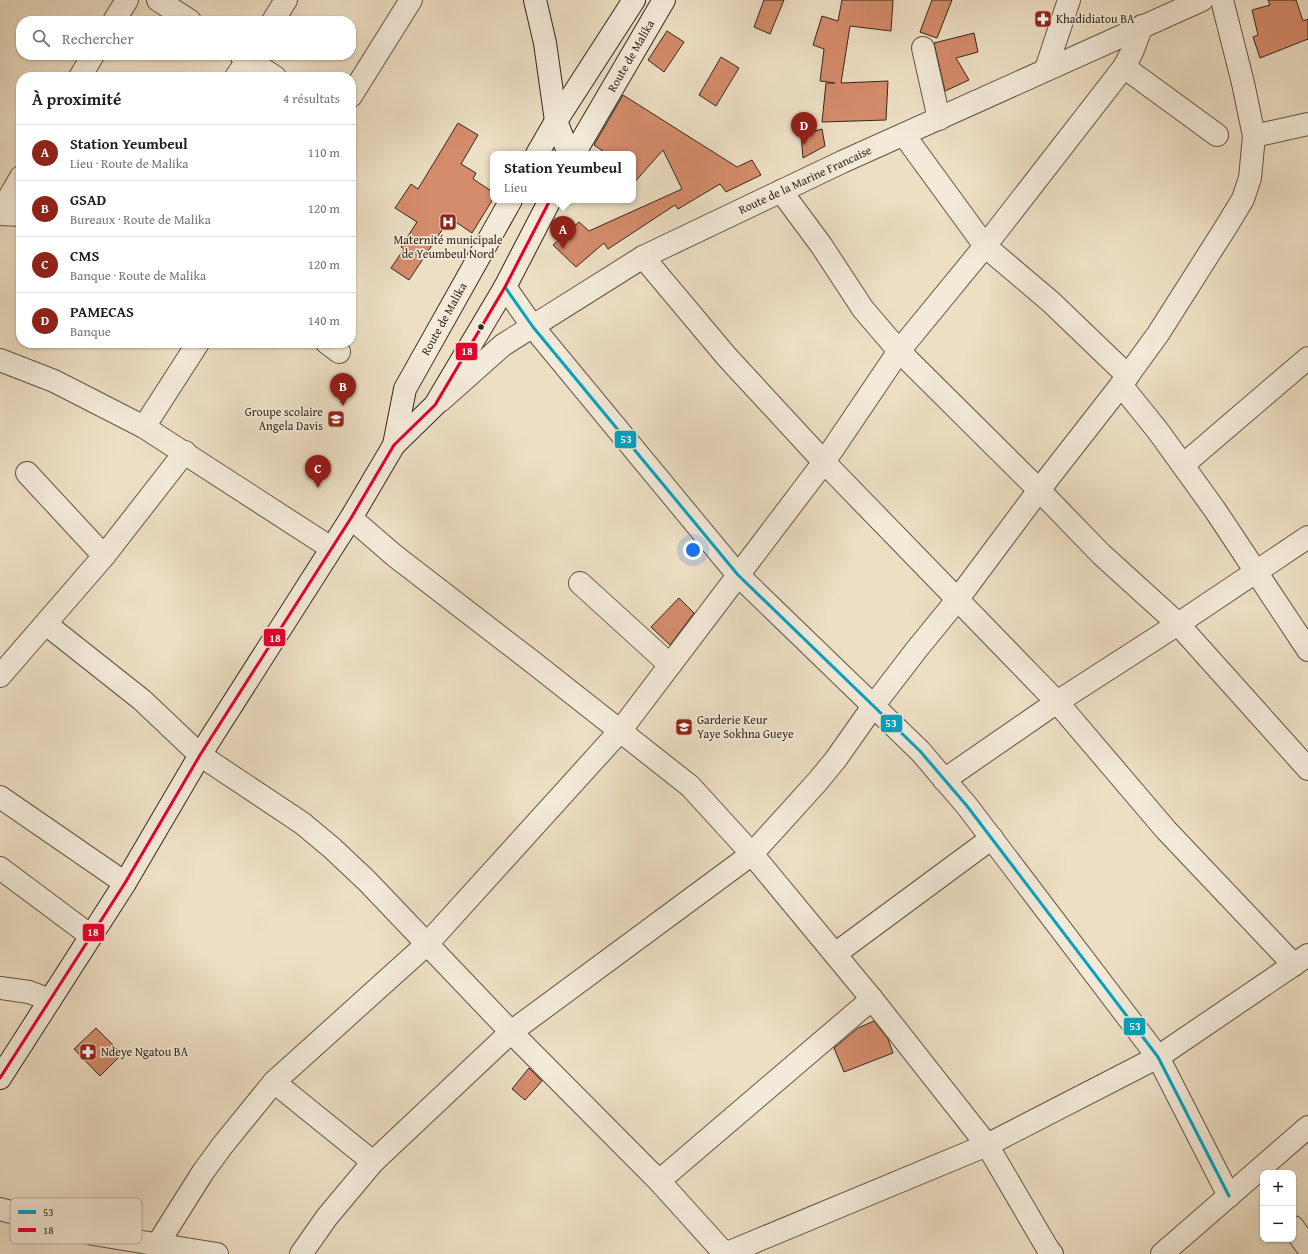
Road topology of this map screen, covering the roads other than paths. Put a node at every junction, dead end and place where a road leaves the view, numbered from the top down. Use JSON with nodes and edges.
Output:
{"nodes":[{"id":1,"x":158,"y":0,"type":"edge"},
{"id":2,"x":286,"y":0,"type":"edge"},
{"id":3,"x":411,"y":0,"type":"edge"},
{"id":4,"x":536,"y":0,"type":"edge"},
{"id":5,"x":634,"y":0,"type":"edge"},
{"id":6,"x":664,"y":0,"type":"edge"},
{"id":7,"x":1069,"y":0,"type":"edge"},
{"id":8,"x":1202,"y":0,"type":"edge"},
{"id":9,"x":1222,"y":0,"type":"edge"},
{"id":10,"x":182,"y":16,"type":"edge"},
{"id":11,"x":276,"y":16,"type":"edge"},
{"id":12,"x":1142,"y":26,"type":"junction"},
{"id":13,"x":923,"y":48,"type":"dead end"},
{"id":14,"x":90,"y":60,"type":"edge"},
{"id":15,"x":244,"y":62,"type":"edge"},
{"id":16,"x":1124,"y":67,"type":"junction"},
{"id":17,"x":1046,"y":69,"type":"junction"},
{"id":18,"x":83,"y":72,"type":"edge"},
{"id":19,"x":265,"y":72,"type":"edge"},
{"id":20,"x":356,"y":88,"type":"edge"},
{"id":21,"x":939,"y":118,"type":"junction"},
{"id":22,"x":556,"y":121,"type":"junction"},
{"id":23,"x":1308,"y":124,"type":"edge"},
{"id":24,"x":904,"y":135,"type":"junction"},
{"id":25,"x":1217,"y":135,"type":"dead end"},
{"id":26,"x":1254,"y":136,"type":"junction"},
{"id":27,"x":539,"y":151,"type":"edge"},
{"id":28,"x":568,"y":151,"type":"edge"},
{"id":29,"x":576,"y":151,"type":"edge"},
{"id":30,"x":16,"y":186,"type":"edge"},
{"id":31,"x":782,"y":192,"type":"junction"},
{"id":32,"x":509,"y":203,"type":"edge"},
{"id":33,"x":548,"y":203,"type":"edge"},
{"id":34,"x":0,"y":214,"type":"edge"},
{"id":35,"x":16,"y":215,"type":"edge"},
{"id":36,"x":985,"y":246,"type":"junction"},
{"id":37,"x":643,"y":257,"type":"junction"},
{"id":38,"x":505,"y":287,"type":"junction"},
{"id":39,"x":533,"y":327,"type":"junction"},
{"id":40,"x":195,"y":348,"type":"edge"},
{"id":41,"x":899,"y":351,"type":"junction"},
{"id":42,"x":1308,"y":358,"type":"edge"},
{"id":43,"x":0,"y":360,"type":"edge"},
{"id":44,"x":1124,"y":381,"type":"junction"},
{"id":45,"x":435,"y":405,"type":"junction"},
{"id":46,"x":144,"y":427,"type":"junction"},
{"id":47,"x":394,"y":445,"type":"junction"},
{"id":48,"x":185,"y":452,"type":"junction"},
{"id":49,"x":824,"y":462,"type":"junction"},
{"id":50,"x":1183,"y":465,"type":"junction"},
{"id":51,"x":27,"y":474,"type":"dead end"},
{"id":52,"x":1039,"y":490,"type":"junction"},
{"id":53,"x":351,"y":518,"type":"junction"},
{"id":54,"x":1308,"y":537,"type":"edge"},
{"id":55,"x":331,"y":548,"type":"junction"},
{"id":56,"x":104,"y":556,"type":"junction"},
{"id":57,"x":1256,"y":573,"type":"junction"},
{"id":58,"x":738,"y":575,"type":"junction"},
{"id":59,"x":580,"y":583,"type":"dead end"},
{"id":60,"x":957,"y":600,"type":"junction"},
{"id":61,"x":46,"y":624,"type":"junction"},
{"id":62,"x":1178,"y":624,"type":"junction"},
{"id":63,"x":1308,"y":650,"type":"edge"},
{"id":64,"x":670,"y":665,"type":"junction"},
{"id":65,"x":0,"y":676,"type":"edge"},
{"id":66,"x":1057,"y":702,"type":"junction"},
{"id":67,"x":874,"y":705,"type":"junction"},
{"id":68,"x":620,"y":731,"type":"junction"},
{"id":69,"x":200,"y":755,"type":"junction"},
{"id":70,"x":1308,"y":769,"type":"edge"},
{"id":71,"x":944,"y":780,"type":"junction"},
{"id":72,"x":0,"y":797,"type":"edge"},
{"id":73,"x":992,"y":838,"type":"junction"},
{"id":74,"x":752,"y":854,"type":"junction"},
{"id":75,"x":0,"y":868,"type":"edge"},
{"id":76,"x":124,"y":883,"type":"junction"},
{"id":77,"x":91,"y":936,"type":"junction"},
{"id":78,"x":428,"y":944,"type":"junction"},
{"id":79,"x":835,"y":954,"type":"junction"},
{"id":80,"x":1301,"y":960,"type":"edge"},
{"id":81,"x":0,"y":988,"type":"edge"},
{"id":82,"x":872,"y":999,"type":"junction"},
{"id":83,"x":50,"y":1000,"type":"junction"},
{"id":84,"x":511,"y":1032,"type":"junction"},
{"id":85,"x":1158,"y":1056,"type":"junction"},
{"id":86,"x":0,"y":1078,"type":"edge"},
{"id":87,"x":274,"y":1082,"type":"junction"},
{"id":88,"x":1308,"y":1127,"type":"edge"},
{"id":89,"x":988,"y":1145,"type":"junction"},
{"id":90,"x":373,"y":1162,"type":"junction"},
{"id":91,"x":1258,"y":1180,"type":"edge"},
{"id":92,"x":659,"y":1181,"type":"junction"},
{"id":93,"x":1229,"y":1196,"type":"junction"},
{"id":94,"x":0,"y":1209,"type":"edge"},
{"id":95,"x":10,"y":1212,"type":"edge"},
{"id":96,"x":1296,"y":1231,"type":"edge"},
{"id":97,"x":142,"y":1242,"type":"edge"},
{"id":98,"x":157,"y":1245,"type":"junction"},
{"id":99,"x":1308,"y":1248,"type":"edge"},
{"id":100,"x":736,"y":1252,"type":"edge"},
{"id":101,"x":217,"y":1254,"type":"edge"},
{"id":102,"x":301,"y":1254,"type":"edge"},
{"id":103,"x":1052,"y":1254,"type":"edge"},
{"id":104,"x":1162,"y":1254,"type":"edge"}],
"edges":[{"from":1,"to":10,"type":"street"},
{"from":2,"to":11,"type":"street"},
{"from":3,"to":20,"type":"street"},
{"from":4,"to":22,"type":"street"},
{"from":5,"to":22,"type":"street"},
{"from":6,"to":29,"type":"street","name":"Route de Malika"},
{"from":7,"to":17,"type":"street"},
{"from":8,"to":12,"type":"street","name":"Route de la Marine Francaise"},
{"from":9,"to":26,"type":"street"},
{"from":12,"to":16,"type":"street"},
{"from":12,"to":17,"type":"street","name":"Route de la Marine Francaise"},
{"from":13,"to":21,"type":"street"},
{"from":14,"to":18,"type":"street"},
{"from":15,"to":19,"type":"street"},
{"from":16,"to":25,"type":"street"},
{"from":16,"to":36,"type":"street"},
{"from":17,"to":21,"type":"street","name":"Route de la Marine Francaise"},
{"from":21,"to":24,"type":"street","name":"Route de la Marine Francaise"},
{"from":22,"to":27,"type":"street"},
{"from":22,"to":28,"type":"street"},
{"from":23,"to":26,"type":"street"},
{"from":24,"to":31,"type":"street","name":"Route de la Marine Francaise"},
{"from":24,"to":36,"type":"street"},
{"from":26,"to":44,"type":"street"},
{"from":30,"to":34,"type":"street"},
{"from":31,"to":37,"type":"street","name":"Route de la Marine Francaise"},
{"from":31,"to":41,"type":"street"},
{"from":32,"to":47,"type":"street","name":"Route de Malika"},
{"from":33,"to":38,"type":"street","name":"Route de Malika"},
{"from":34,"to":35,"type":"street"},
{"from":36,"to":41,"type":"street"},
{"from":36,"to":44,"type":"street"},
{"from":37,"to":39,"type":"street","name":"Route de la Marine Francaise"},
{"from":37,"to":49,"type":"street"},
{"from":38,"to":39,"type":"street"},
{"from":38,"to":45,"type":"street","name":"Route de Malika"},
{"from":39,"to":45,"type":"street","name":"Route de la Marine Francaise"},
{"from":39,"to":58,"type":"street"},
{"from":40,"to":46,"type":"street"},
{"from":41,"to":49,"type":"street"},
{"from":41,"to":52,"type":"street"},
{"from":42,"to":50,"type":"street"},
{"from":43,"to":46,"type":"street"},
{"from":44,"to":50,"type":"street"},
{"from":44,"to":52,"type":"street"},
{"from":45,"to":47,"type":"street","name":"Route de Malika"},
{"from":46,"to":48,"type":"street"},
{"from":47,"to":53,"type":"street","name":"Route de Malika"},
{"from":48,"to":55,"type":"street"},
{"from":48,"to":56,"type":"street"},
{"from":49,"to":58,"type":"street"},
{"from":49,"to":60,"type":"street"},
{"from":50,"to":57,"type":"street"},
{"from":51,"to":56,"type":"street"},
{"from":52,"to":60,"type":"street"},
{"from":52,"to":62,"type":"street"},
{"from":53,"to":55,"type":"street","name":"Route de Malika"},
{"from":53,"to":68,"type":"street"},
{"from":54,"to":57,"type":"street"},
{"from":55,"to":69,"type":"street","name":"Route de Malika"},
{"from":56,"to":61,"type":"street"},
{"from":57,"to":62,"type":"street"},
{"from":57,"to":63,"type":"street"},
{"from":58,"to":64,"type":"street"},
{"from":58,"to":67,"type":"street"},
{"from":59,"to":64,"type":"street"},
{"from":60,"to":66,"type":"street"},
{"from":60,"to":67,"type":"street"},
{"from":61,"to":65,"type":"street"},
{"from":61,"to":69,"type":"street"},
{"from":62,"to":66,"type":"street"},
{"from":62,"to":70,"type":"street"},
{"from":64,"to":68,"type":"street"},
{"from":66,"to":71,"type":"street"},
{"from":66,"to":80,"type":"street"},
{"from":67,"to":71,"type":"street"},
{"from":67,"to":74,"type":"street"},
{"from":68,"to":74,"type":"street"},
{"from":68,"to":78,"type":"street"},
{"from":69,"to":76,"type":"street","name":"Route de Malika"},
{"from":69,"to":78,"type":"street"},
{"from":71,"to":73,"type":"street"},
{"from":72,"to":76,"type":"street"},
{"from":73,"to":79,"type":"street"},
{"from":73,"to":85,"type":"street"},
{"from":74,"to":79,"type":"street"},
{"from":74,"to":84,"type":"street"},
{"from":75,"to":77,"type":"street"},
{"from":76,"to":77,"type":"street","name":"Route de Malika"},
{"from":77,"to":83,"type":"street","name":"Route de Malika"},
{"from":78,"to":84,"type":"street"},
{"from":78,"to":87,"type":"street"},
{"from":79,"to":82,"type":"street"},
{"from":80,"to":85,"type":"street"},
{"from":81,"to":83,"type":"street"},
{"from":82,"to":89,"type":"street"},
{"from":82,"to":92,"type":"street"},
{"from":83,"to":86,"type":"street","name":"Route de Malika"},
{"from":84,"to":90,"type":"street"},
{"from":84,"to":92,"type":"street"},
{"from":85,"to":89,"type":"street"},
{"from":85,"to":93,"type":"street"},
{"from":87,"to":90,"type":"street"},
{"from":87,"to":98,"type":"street"},
{"from":88,"to":91,"type":"street"},
{"from":89,"to":100,"type":"street"},
{"from":89,"to":103,"type":"street"},
{"from":90,"to":102,"type":"street"},
{"from":91,"to":93,"type":"street"},
{"from":92,"to":100,"type":"street"},
{"from":93,"to":104,"type":"street"},
{"from":94,"to":95,"type":"street"},
{"from":96,"to":99,"type":"street"},
{"from":97,"to":98,"type":"street"},
{"from":98,"to":101,"type":"street"}]}
